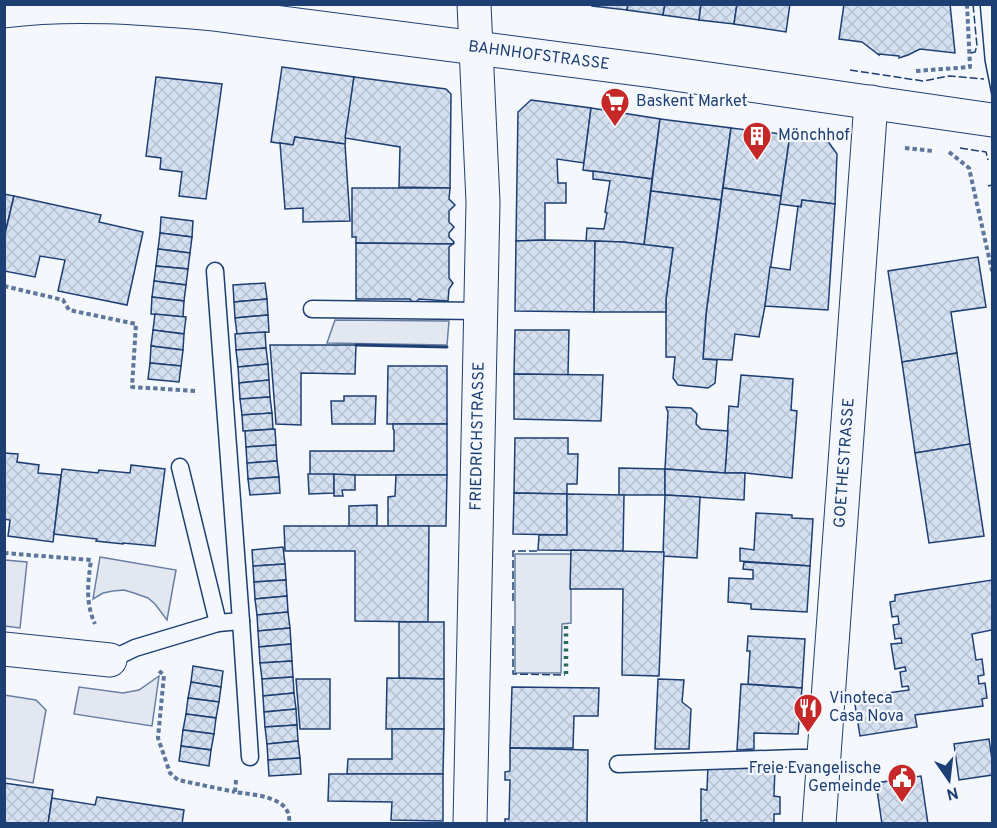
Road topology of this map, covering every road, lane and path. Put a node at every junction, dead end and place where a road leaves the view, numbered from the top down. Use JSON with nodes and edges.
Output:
{"nodes":[{"id":1,"x":474,"y":4,"type":"edge"},
{"id":2,"x":968,"y":4,"type":"edge"},
{"id":3,"x":84,"y":5,"type":"edge"},
{"id":4,"x":4,"y":11,"type":"edge"},
{"id":5,"x":476,"y":48,"type":"junction"},
{"id":6,"x":907,"y":71,"type":"dead end"},
{"id":7,"x":871,"y":102,"type":"junction"},
{"id":8,"x":993,"y":120,"type":"edge"},
{"id":9,"x":868,"y":145,"type":"junction"},
{"id":10,"x":215,"y":271,"type":"dead end"},
{"id":11,"x":993,"y":271,"type":"edge"},
{"id":12,"x":4,"y":286,"type":"edge"},
{"id":13,"x":312,"y":309,"type":"dead end"},
{"id":14,"x":480,"y":311,"type":"junction"},
{"id":15,"x":224,"y":392,"type":"junction"},
{"id":16,"x":180,"y":467,"type":"dead end"},
{"id":17,"x":4,"y":554,"type":"edge"},
{"id":18,"x":241,"y":621,"type":"junction"},
{"id":19,"x":218,"y":623,"type":"junction"},
{"id":20,"x":4,"y":649,"type":"edge"},
{"id":21,"x":123,"y":654,"type":"junction"},
{"id":22,"x":250,"y":757,"type":"joint"},
{"id":23,"x":823,"y":758,"type":"junction"},
{"id":24,"x":618,"y":764,"type":"dead end"},
{"id":25,"x":235,"y":792,"type":"junction"},
{"id":26,"x":289,"y":824,"type":"edge"},
{"id":27,"x":470,"y":824,"type":"edge"},
{"id":28,"x":819,"y":824,"type":"edge"}],
"edges":[{"from":1,"to":5,"type":"street","name":"FRIEDRICHSTRASSE"},
{"from":2,"to":6,"type":"path"},
{"from":3,"to":4,"type":"street","name":"BAHNHOFSTRASSE"},
{"from":3,"to":5,"type":"street","name":"BAHNHOFSTRASSE"},
{"from":5,"to":7,"type":"street","name":"BAHNHOFSTRASSE"},
{"from":5,"to":14,"type":"street","name":"FRIEDRICHSTRASSE"},
{"from":7,"to":8,"type":"street","name":"BAHNHOFSTRASSE"},
{"from":7,"to":9,"type":"street","name":"GOETHESTRASSE"},
{"from":9,"to":11,"type":"path"},
{"from":9,"to":23,"type":"street","name":"GOETHESTRASSE"},
{"from":10,"to":15,"type":"lane"},
{"from":12,"to":15,"type":"path"},
{"from":13,"to":14,"type":"lane"},
{"from":14,"to":27,"type":"street","name":"FRIEDRICHSTRASSE"},
{"from":15,"to":18,"type":"lane"},
{"from":16,"to":19,"type":"lane"},
{"from":17,"to":21,"type":"path"},
{"from":18,"to":19,"type":"lane"},
{"from":18,"to":22,"type":"lane"},
{"from":19,"to":21,"type":"lane"},
{"from":20,"to":21,"type":"street"},
{"from":21,"to":25,"type":"path"},
{"from":22,"to":25,"type":"path"},
{"from":23,"to":24,"type":"lane"},
{"from":23,"to":28,"type":"street","name":"GOETHESTRASSE"},
{"from":25,"to":26,"type":"path"}]}
